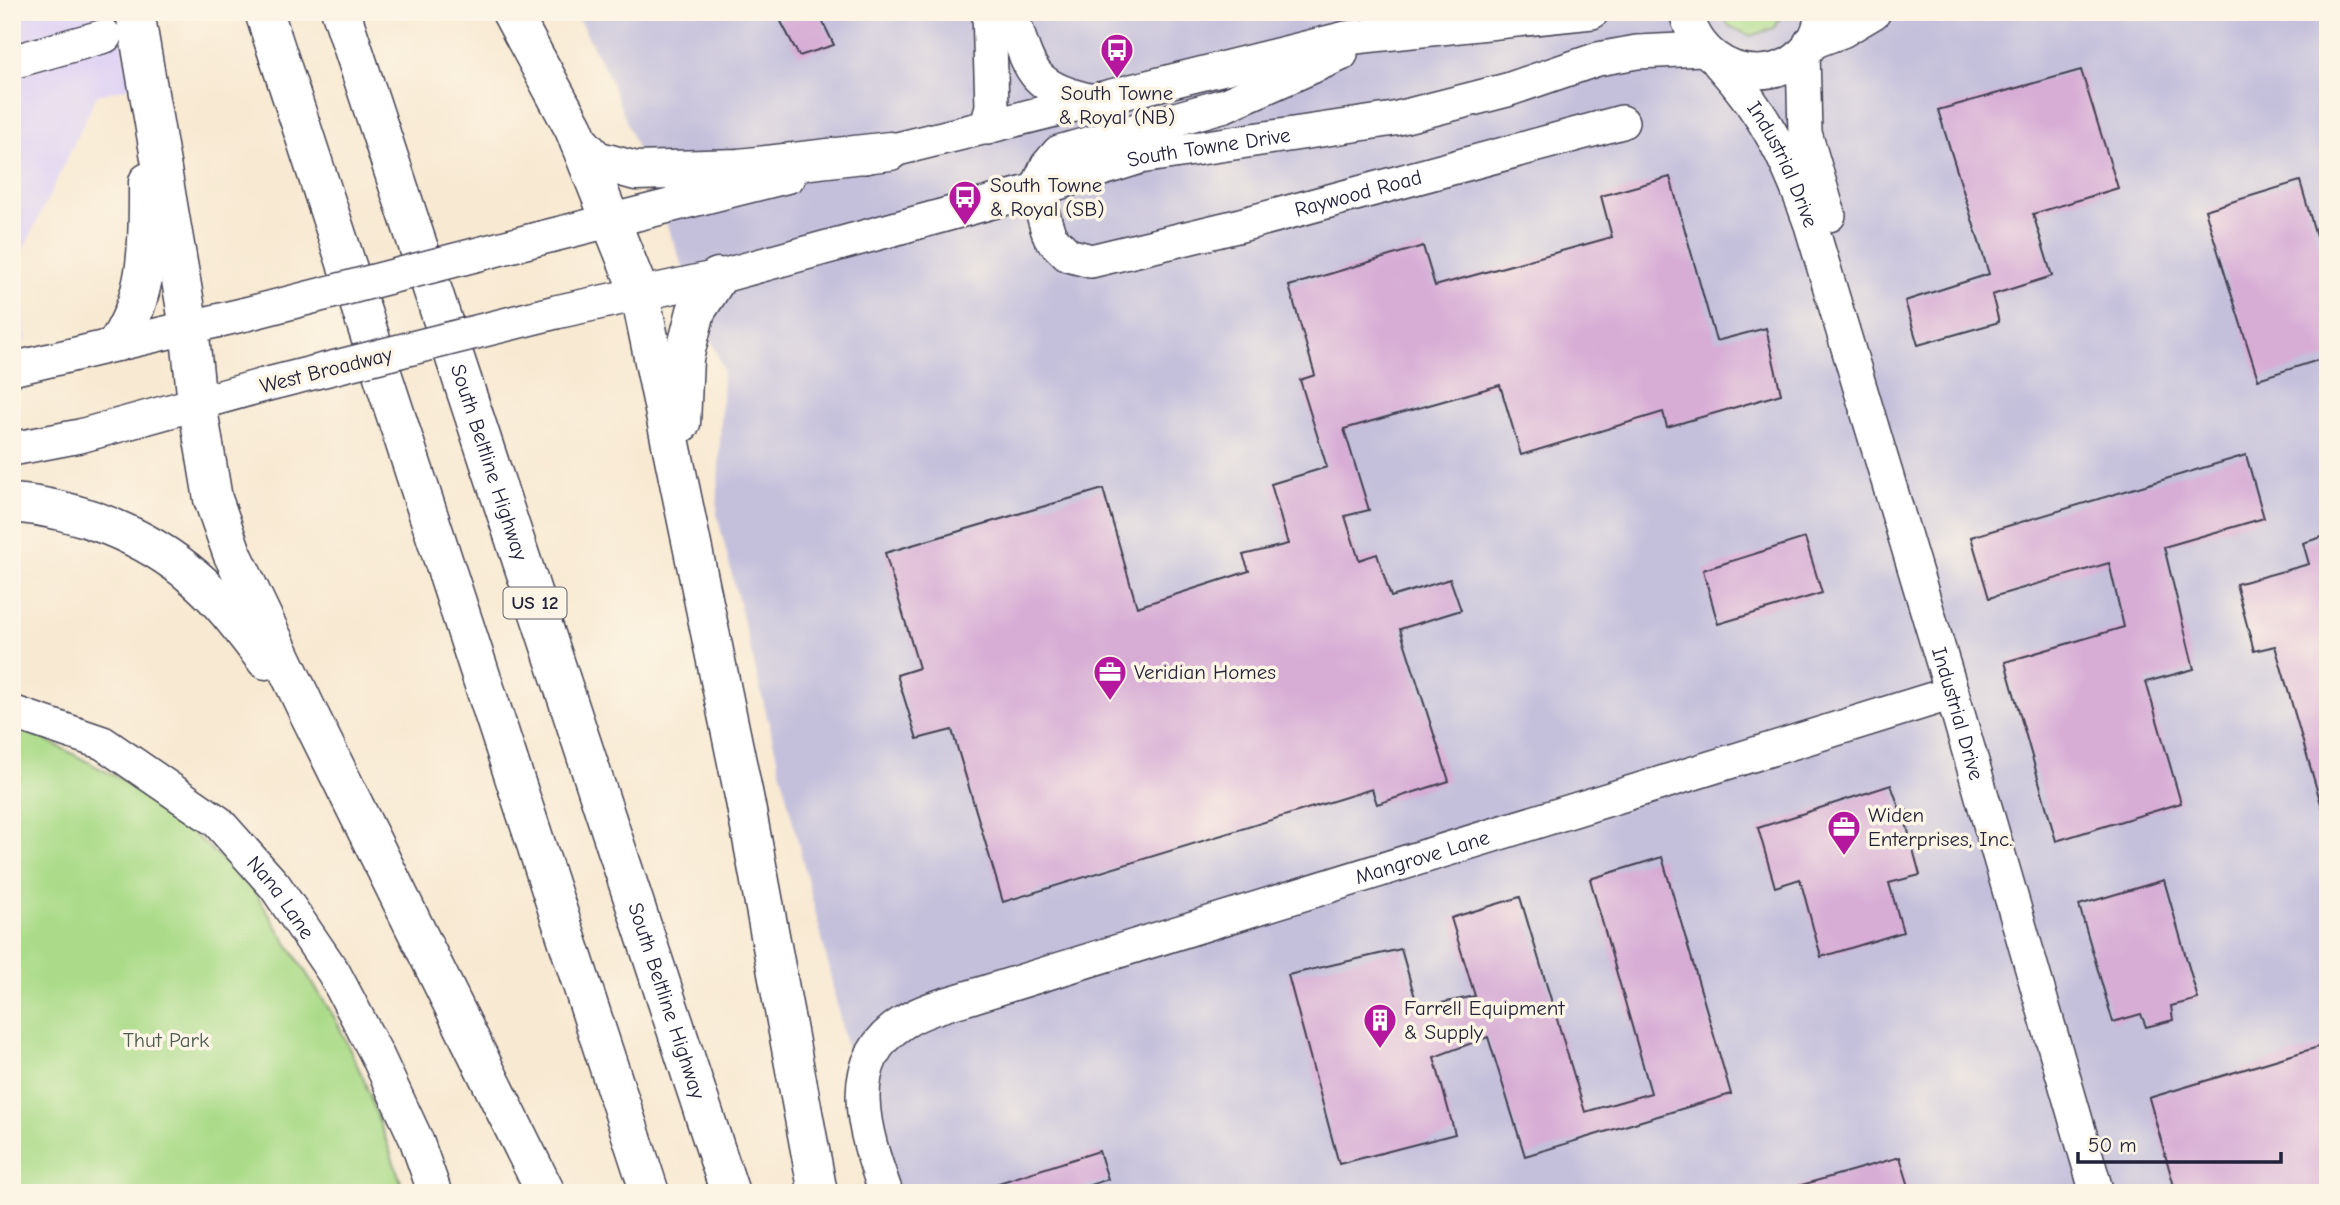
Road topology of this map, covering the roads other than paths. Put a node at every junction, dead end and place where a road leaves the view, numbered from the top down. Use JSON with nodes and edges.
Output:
{"nodes":[{"id":1,"x":135,"y":12,"type":"edge"},
{"id":2,"x":264,"y":12,"type":"edge"},
{"id":3,"x":341,"y":12,"type":"edge"},
{"id":4,"x":511,"y":12,"type":"edge"},
{"id":5,"x":989,"y":12,"type":"edge"},
{"id":6,"x":1012,"y":12,"type":"edge"},
{"id":7,"x":1592,"y":12,"type":"edge"},
{"id":8,"x":1686,"y":12,"type":"edge"},
{"id":9,"x":1822,"y":12,"type":"edge"},
{"id":10,"x":1874,"y":12,"type":"edge"},
{"id":11,"x":1384,"y":33,"type":"junction"},
{"id":12,"x":105,"y":36,"type":"dead end"},
{"id":13,"x":1806,"y":48,"type":"junction"},
{"id":14,"x":1710,"y":56,"type":"junction"},
{"id":15,"x":12,"y":62,"type":"edge"},
{"id":16,"x":148,"y":82,"type":"junction"},
{"id":17,"x":1093,"y":101,"type":"junction"},
{"id":18,"x":1622,"y":122,"type":"dead end"},
{"id":19,"x":987,"y":128,"type":"junction"},
{"id":20,"x":579,"y":142,"type":"junction"},
{"id":21,"x":890,"y":151,"type":"junction"},
{"id":22,"x":1037,"y":190,"type":"junction"},
{"id":23,"x":613,"y":220,"type":"junction"},
{"id":24,"x":718,"y":277,"type":"junction"},
{"id":25,"x":640,"y":293,"type":"junction"},
{"id":26,"x":1837,"y":317,"type":"junction"},
{"id":27,"x":189,"y":327,"type":"junction"},
{"id":28,"x":118,"y":342,"type":"junction"},
{"id":29,"x":12,"y":369,"type":"edge"},
{"id":30,"x":197,"y":403,"type":"junction"},
{"id":31,"x":12,"y":449,"type":"edge"},
{"id":32,"x":678,"y":484,"type":"junction"},
{"id":33,"x":12,"y":503,"type":"edge"},
{"id":34,"x":1952,"y":693,"type":"junction"},
{"id":35,"x":12,"y":712,"type":"edge"},
{"id":36,"x":308,"y":712,"type":"junction"},
{"id":37,"x":435,"y":1193,"type":"edge"},
{"id":38,"x":546,"y":1193,"type":"edge"},
{"id":39,"x":650,"y":1193,"type":"edge"},
{"id":40,"x":730,"y":1193,"type":"edge"},
{"id":41,"x":818,"y":1193,"type":"edge"},
{"id":42,"x":886,"y":1193,"type":"edge"},
{"id":43,"x":2096,"y":1193,"type":"edge"}],
"edges":[{"from":1,"to":16,"type":"highway"},
{"from":2,"to":39,"type":"highway"},
{"from":3,"to":40,"type":"highway","name":"South Beltline Highway","number":"US 12"},
{"from":4,"to":20,"type":"highway"},
{"from":5,"to":19,"type":"street"},
{"from":6,"to":17,"type":"street"},
{"from":7,"to":11,"type":"street"},
{"from":8,"to":14,"type":"street","name":"Industrial Drive"},
{"from":9,"to":13,"type":"street"},
{"from":10,"to":13,"type":"street"},
{"from":11,"to":17,"type":"street"},
{"from":11,"to":22,"type":"street"},
{"from":12,"to":15,"type":"street"},
{"from":13,"to":14,"type":"street","name":"South Towne Drive"},
{"from":13,"to":26,"type":"street","name":"Industrial Drive"},
{"from":14,"to":22,"type":"street","name":"South Towne Drive"},
{"from":14,"to":26,"type":"street","name":"Industrial Drive"},
{"from":16,"to":27,"type":"highway"},
{"from":16,"to":28,"type":"highway"},
{"from":17,"to":19,"type":"street"},
{"from":18,"to":22,"type":"street","name":"Raywood Road"},
{"from":19,"to":21,"type":"street"},
{"from":20,"to":21,"type":"highway"},
{"from":20,"to":23,"type":"highway"},
{"from":21,"to":23,"type":"street"},
{"from":22,"to":24,"type":"street","name":"South Towne Drive"},
{"from":23,"to":25,"type":"highway"},
{"from":23,"to":27,"type":"street","bridge":true},
{"from":24,"to":25,"type":"street","name":"South Towne Drive"},
{"from":24,"to":32,"type":"highway"},
{"from":25,"to":30,"type":"street","name":"West Broadway","bridge":true},
{"from":25,"to":32,"type":"highway"},
{"from":26,"to":34,"type":"street","name":"Industrial Drive"},
{"from":27,"to":28,"type":"street"},
{"from":27,"to":30,"type":"highway"},
{"from":28,"to":29,"type":"street"},
{"from":30,"to":31,"type":"street","name":"West Broadway"},
{"from":30,"to":36,"type":"highway"},
{"from":32,"to":41,"type":"highway"},
{"from":33,"to":36,"type":"highway"},
{"from":34,"to":42,"type":"street","name":"Mangrove Lane"},
{"from":34,"to":43,"type":"street","name":"Industrial Drive"},
{"from":35,"to":37,"type":"street","name":"Nana Lane"},
{"from":36,"to":38,"type":"highway"}]}
